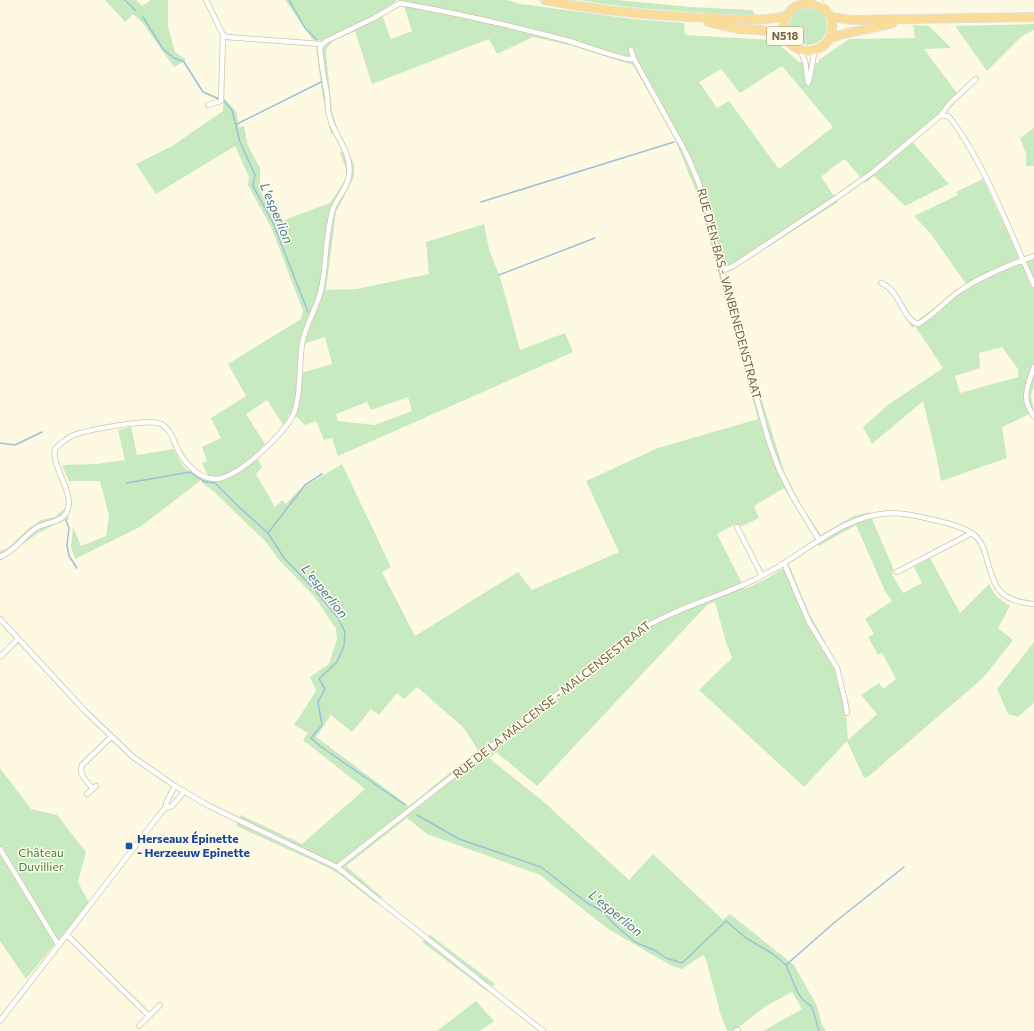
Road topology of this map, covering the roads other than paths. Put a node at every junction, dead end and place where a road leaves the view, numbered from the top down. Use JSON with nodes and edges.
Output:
{"nodes":[{"id":1,"x":206,"y":0,"type":"edge"},
{"id":2,"x":545,"y":0,"type":"edge"},
{"id":3,"x":799,"y":2,"type":"edge"},
{"id":4,"x":820,"y":3,"type":"edge"},
{"id":5,"x":786,"y":16,"type":"junction"},
{"id":6,"x":690,"y":17,"type":"junction"},
{"id":7,"x":831,"y":17,"type":"junction"},
{"id":8,"x":1034,"y":17,"type":"edge"},
{"id":9,"x":907,"y":20,"type":"junction"},
{"id":10,"x":223,"y":35,"type":"junction"},
{"id":11,"x":785,"y":35,"type":"junction"},
{"id":12,"x":830,"y":38,"type":"junction"},
{"id":13,"x":322,"y":44,"type":"junction"},
{"id":14,"x":631,"y":50,"type":"dead end"},
{"id":15,"x":800,"y":50,"type":"junction"},
{"id":16,"x":815,"y":50,"type":"junction"},
{"id":17,"x":634,"y":59,"type":"junction"},
{"id":18,"x":976,"y":79,"type":"dead end"},
{"id":19,"x":208,"y":105,"type":"dead end"},
{"id":20,"x":940,"y":116,"type":"junction"},
{"id":21,"x":1034,"y":256,"type":"edge"},
{"id":22,"x":1022,"y":261,"type":"junction"},
{"id":23,"x":722,"y":271,"type":"junction"},
{"id":24,"x":881,"y":283,"type":"dead end"},
{"id":25,"x":1034,"y":285,"type":"edge"},
{"id":26,"x":1034,"y":367,"type":"edge"},
{"id":27,"x":1034,"y":416,"type":"edge"},
{"id":28,"x":737,"y":527,"type":"dead end"},
{"id":29,"x":972,"y":533,"type":"junction"},
{"id":30,"x":819,"y":540,"type":"junction"},
{"id":31,"x":0,"y":557,"type":"edge"},
{"id":32,"x":784,"y":563,"type":"junction"},
{"id":33,"x":897,"y":572,"type":"dead end"},
{"id":34,"x":762,"y":576,"type":"junction"},
{"id":35,"x":1034,"y":604,"type":"edge"},
{"id":36,"x":0,"y":619,"type":"edge"},
{"id":37,"x":18,"y":639,"type":"junction"},
{"id":38,"x":0,"y":657,"type":"edge"},
{"id":39,"x":847,"y":713,"type":"dead end"},
{"id":40,"x":111,"y":737,"type":"junction"},
{"id":41,"x":174,"y":786,"type":"junction"},
{"id":42,"x":184,"y":792,"type":"junction"},
{"id":43,"x":87,"y":794,"type":"dead end"},
{"id":44,"x":165,"y":808,"type":"junction"},
{"id":45,"x":0,"y":849,"type":"edge"},
{"id":46,"x":337,"y":867,"type":"junction"},
{"id":47,"x":68,"y":935,"type":"junction"},
{"id":48,"x":59,"y":946,"type":"junction"},
{"id":49,"x":160,"y":1005,"type":"dead end"},
{"id":50,"x":149,"y":1016,"type":"junction"},
{"id":51,"x":0,"y":1021,"type":"edge"},
{"id":52,"x":139,"y":1026,"type":"dead end"},
{"id":53,"x":543,"y":1031,"type":"edge"}],
"edges":[{"from":1,"to":10,"type":"street"},
{"from":2,"to":6,"type":"highway","number":"N518"},
{"from":3,"to":4,"type":"highway","number":"N518"},
{"from":3,"to":5,"type":"highway","number":"N518"},
{"from":4,"to":7,"type":"highway","number":"N518"},
{"from":5,"to":6,"type":"highway","number":"N518"},
{"from":5,"to":11,"type":"highway","number":"N518"},
{"from":6,"to":11,"type":"highway","number":"N518"},
{"from":7,"to":9,"type":"highway","number":"N518"},
{"from":7,"to":12,"type":"highway"},
{"from":8,"to":9,"type":"highway","number":"N518"},
{"from":9,"to":12,"type":"highway","number":"N518"},
{"from":10,"to":13,"type":"street"},
{"from":10,"to":19,"type":"street"},
{"from":11,"to":15,"type":"highway","number":"N518"},
{"from":12,"to":16,"type":"highway","number":"N518"},
{"from":13,"to":17,"type":"street"},
{"from":13,"to":31,"type":"street"},
{"from":14,"to":17,"type":"street","name":"RUE D'EN-BAS - VANBENEDENSTRAAT"},
{"from":15,"to":16,"type":"highway","number":"N518"},
{"from":15,"to":16,"type":"street"},
{"from":17,"to":23,"type":"street","name":"RUE D'EN-BAS - VANBENEDENSTRAAT"},
{"from":18,"to":20,"type":"street"},
{"from":20,"to":22,"type":"street"},
{"from":20,"to":23,"type":"street"},
{"from":21,"to":22,"type":"street"},
{"from":22,"to":24,"type":"street"},
{"from":22,"to":25,"type":"street"},
{"from":23,"to":30,"type":"street","name":"RUE D'EN-BAS - VANBENEDENSTRAAT"},
{"from":26,"to":27,"type":"street"},
{"from":28,"to":34,"type":"street"},
{"from":29,"to":30,"type":"street","name":"RUE DE LA MALCENSE - MALCENSESTRAAT"},
{"from":29,"to":33,"type":"street"},
{"from":29,"to":35,"type":"street","name":"RUE DE LA MALCENSE - MALCENSESTRAAT"},
{"from":30,"to":32,"type":"street","name":"RUE DE LA MALCENSE - MALCENSESTRAAT"},
{"from":32,"to":34,"type":"street","name":"RUE DE LA MALCENSE - MALCENSESTRAAT"},
{"from":32,"to":39,"type":"street"},
{"from":34,"to":46,"type":"street","name":"RUE DE LA MALCENSE - MALCENSESTRAAT"},
{"from":36,"to":37,"type":"street"},
{"from":37,"to":38,"type":"street"},
{"from":37,"to":40,"type":"street"},
{"from":40,"to":41,"type":"street"},
{"from":40,"to":43,"type":"street"},
{"from":41,"to":42,"type":"street"},
{"from":41,"to":44,"type":"street"},
{"from":42,"to":44,"type":"street"},
{"from":42,"to":46,"type":"street"},
{"from":44,"to":47,"type":"street"},
{"from":45,"to":48,"type":"street"},
{"from":46,"to":53,"type":"street"},
{"from":47,"to":48,"type":"street"},
{"from":47,"to":50,"type":"street"},
{"from":48,"to":51,"type":"street"},
{"from":49,"to":50,"type":"street"},
{"from":50,"to":52,"type":"street"}]}
